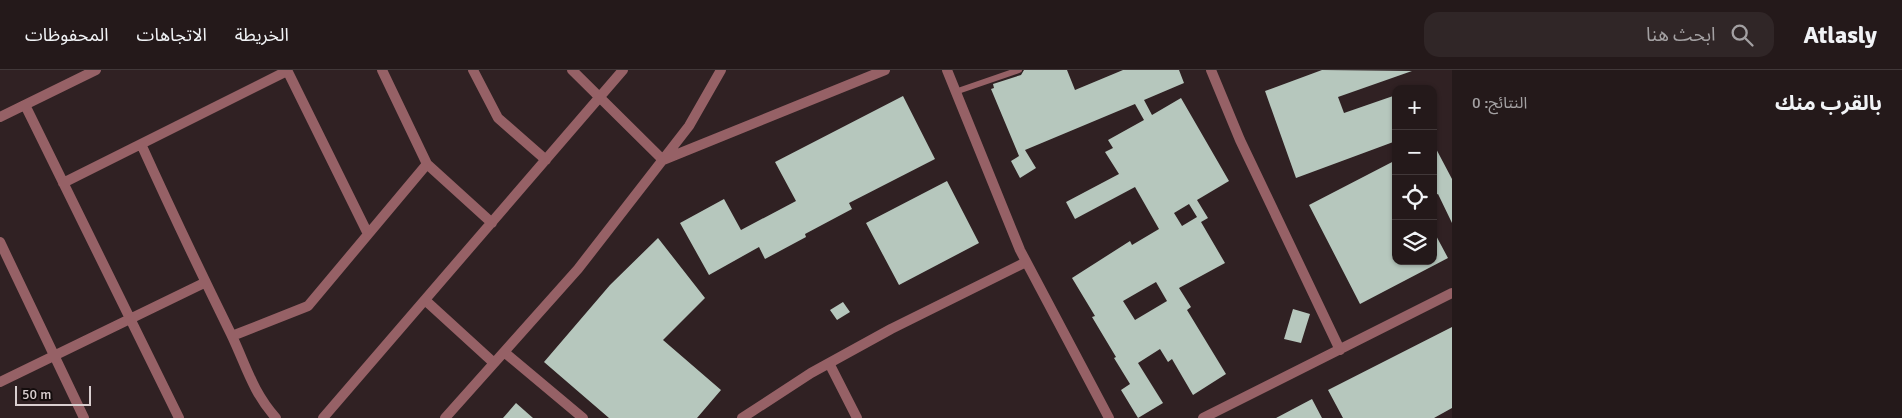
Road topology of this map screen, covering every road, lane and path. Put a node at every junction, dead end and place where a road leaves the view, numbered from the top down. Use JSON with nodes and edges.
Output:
{"nodes":[{"id":1,"x":96,"y":70,"type":"edge"},
{"id":2,"x":287,"y":70,"type":"edge"},
{"id":3,"x":382,"y":70,"type":"edge"},
{"id":4,"x":473,"y":70,"type":"edge"},
{"id":5,"x":572,"y":70,"type":"edge"},
{"id":6,"x":623,"y":70,"type":"edge"},
{"id":7,"x":721,"y":70,"type":"edge"},
{"id":8,"x":885,"y":70,"type":"edge"},
{"id":9,"x":946,"y":70,"type":"edge"},
{"id":10,"x":1019,"y":70,"type":"edge"},
{"id":11,"x":1210,"y":70,"type":"edge"},
{"id":12,"x":955,"y":92,"type":"junction"},
{"id":13,"x":600,"y":98,"type":"junction"},
{"id":14,"x":25,"y":105,"type":"junction"},
{"id":15,"x":0,"y":117,"type":"edge"},
{"id":16,"x":142,"y":144,"type":"junction"},
{"id":17,"x":546,"y":160,"type":"junction"},
{"id":18,"x":663,"y":160,"type":"junction"},
{"id":19,"x":427,"y":164,"type":"junction"},
{"id":20,"x":63,"y":183,"type":"junction"},
{"id":21,"x":492,"y":223,"type":"junction"},
{"id":22,"x":368,"y":234,"type":"junction"},
{"id":23,"x":0,"y":242,"type":"edge"},
{"id":24,"x":1026,"y":262,"type":"junction"},
{"id":25,"x":204,"y":283,"type":"junction"},
{"id":26,"x":1452,"y":293,"type":"edge"},
{"id":27,"x":425,"y":300,"type":"junction"},
{"id":28,"x":131,"y":320,"type":"junction"},
{"id":29,"x":232,"y":336,"type":"junction"},
{"id":30,"x":1340,"y":350,"type":"junction"},
{"id":31,"x":504,"y":352,"type":"junction"},
{"id":32,"x":54,"y":355,"type":"junction"},
{"id":33,"x":494,"y":363,"type":"junction"},
{"id":34,"x":829,"y":363,"type":"junction"},
{"id":35,"x":0,"y":382,"type":"edge"},
{"id":36,"x":84,"y":418,"type":"edge"},
{"id":37,"x":179,"y":418,"type":"edge"},
{"id":38,"x":276,"y":418,"type":"edge"},
{"id":39,"x":323,"y":418,"type":"edge"},
{"id":40,"x":445,"y":418,"type":"edge"},
{"id":41,"x":583,"y":418,"type":"edge"},
{"id":42,"x":742,"y":418,"type":"edge"},
{"id":43,"x":857,"y":418,"type":"edge"},
{"id":44,"x":1108,"y":418,"type":"edge"},
{"id":45,"x":1203,"y":418,"type":"edge"}],
"edges":[{"from":1,"to":14,"type":"street"},
{"from":2,"to":16,"type":"street"},
{"from":2,"to":22,"type":"street"},
{"from":3,"to":19,"type":"street"},
{"from":4,"to":17,"type":"street"},
{"from":5,"to":13,"type":"street"},
{"from":6,"to":13,"type":"street"},
{"from":7,"to":18,"type":"street"},
{"from":8,"to":18,"type":"street"},
{"from":9,"to":12,"type":"street"},
{"from":10,"to":12,"type":"lane"},
{"from":11,"to":30,"type":"street"},
{"from":12,"to":24,"type":"street"},
{"from":13,"to":17,"type":"street"},
{"from":13,"to":18,"type":"street"},
{"from":14,"to":15,"type":"street"},
{"from":14,"to":20,"type":"street"},
{"from":16,"to":20,"type":"street"},
{"from":16,"to":25,"type":"street"},
{"from":17,"to":21,"type":"street"},
{"from":18,"to":31,"type":"street"},
{"from":19,"to":21,"type":"street"},
{"from":19,"to":22,"type":"street"},
{"from":20,"to":28,"type":"street"},
{"from":21,"to":27,"type":"street"},
{"from":22,"to":29,"type":"street"},
{"from":23,"to":32,"type":"street"},
{"from":24,"to":34,"type":"street"},
{"from":24,"to":44,"type":"street"},
{"from":25,"to":28,"type":"street"},
{"from":25,"to":29,"type":"street"},
{"from":26,"to":30,"type":"street"},
{"from":27,"to":33,"type":"street"},
{"from":27,"to":39,"type":"street"},
{"from":28,"to":32,"type":"street"},
{"from":28,"to":37,"type":"street"},
{"from":29,"to":38,"type":"street"},
{"from":30,"to":45,"type":"street"},
{"from":31,"to":33,"type":"street"},
{"from":31,"to":41,"type":"street"},
{"from":32,"to":35,"type":"street"},
{"from":32,"to":36,"type":"street"},
{"from":33,"to":40,"type":"street"},
{"from":34,"to":42,"type":"street"},
{"from":34,"to":43,"type":"street"}]}
